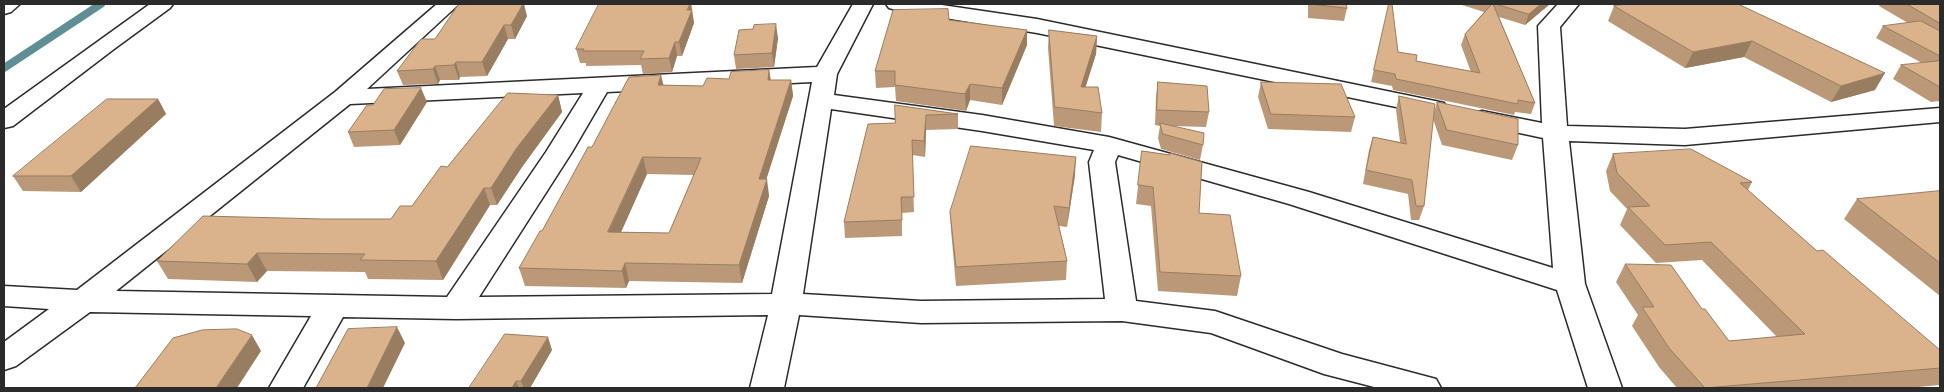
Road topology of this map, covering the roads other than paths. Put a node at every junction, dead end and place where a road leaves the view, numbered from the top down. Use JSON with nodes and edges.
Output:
{"nodes":[{"id":1,"x":10,"y":4,"type":"edge"},
{"id":2,"x":163,"y":4,"type":"edge"},
{"id":3,"x":449,"y":4,"type":"edge"},
{"id":4,"x":468,"y":4,"type":"edge"},
{"id":5,"x":863,"y":4,"type":"edge"},
{"id":6,"x":896,"y":4,"type":"edge"},
{"id":7,"x":1569,"y":4,"type":"edge"},
{"id":8,"x":4,"y":8,"type":"edge"},
{"id":9,"x":600,"y":84,"type":"junction"},
{"id":10,"x":823,"y":87,"type":"junction"},
{"id":11,"x":344,"y":97,"type":"junction"},
{"id":12,"x":1940,"y":115,"type":"edge"},
{"id":13,"x":4,"y":121,"type":"edge"},
{"id":14,"x":1555,"y":133,"type":"junction"},
{"id":15,"x":1109,"y":145,"type":"junction"},
{"id":16,"x":1570,"y":284,"type":"junction"},
{"id":17,"x":4,"y":296,"type":"edge"},
{"id":18,"x":83,"y":301,"type":"junction"},
{"id":19,"x":786,"y":304,"type":"junction"},
{"id":20,"x":334,"y":306,"type":"junction"},
{"id":21,"x":456,"y":308,"type":"junction"},
{"id":22,"x":1122,"y":310,"type":"junction"},
{"id":23,"x":4,"y":358,"type":"edge"},
{"id":24,"x":286,"y":388,"type":"edge"},
{"id":25,"x":767,"y":388,"type":"edge"},
{"id":26,"x":1424,"y":388,"type":"edge"},
{"id":27,"x":1604,"y":388,"type":"edge"}],
"edges":[{"from":1,"to":8,"type":"street"},
{"from":2,"to":13,"type":"street"},
{"from":3,"to":4,"type":"street"},
{"from":3,"to":11,"type":"street"},
{"from":5,"to":10,"type":"street"},
{"from":6,"to":14,"type":"street"},
{"from":7,"to":14,"type":"street"},
{"from":9,"to":10,"type":"street"},
{"from":9,"to":11,"type":"street"},
{"from":9,"to":21,"type":"street"},
{"from":10,"to":15,"type":"street"},
{"from":10,"to":19,"type":"street"},
{"from":11,"to":18,"type":"street"},
{"from":12,"to":14,"type":"street"},
{"from":14,"to":16,"type":"street"},
{"from":15,"to":16,"type":"street"},
{"from":15,"to":22,"type":"street"},
{"from":16,"to":27,"type":"street"},
{"from":17,"to":18,"type":"street"},
{"from":18,"to":20,"type":"street"},
{"from":18,"to":23,"type":"street"},
{"from":19,"to":21,"type":"street"},
{"from":19,"to":22,"type":"street"},
{"from":19,"to":25,"type":"street"},
{"from":20,"to":21,"type":"street"},
{"from":20,"to":24,"type":"street"},
{"from":22,"to":26,"type":"street"}]}
